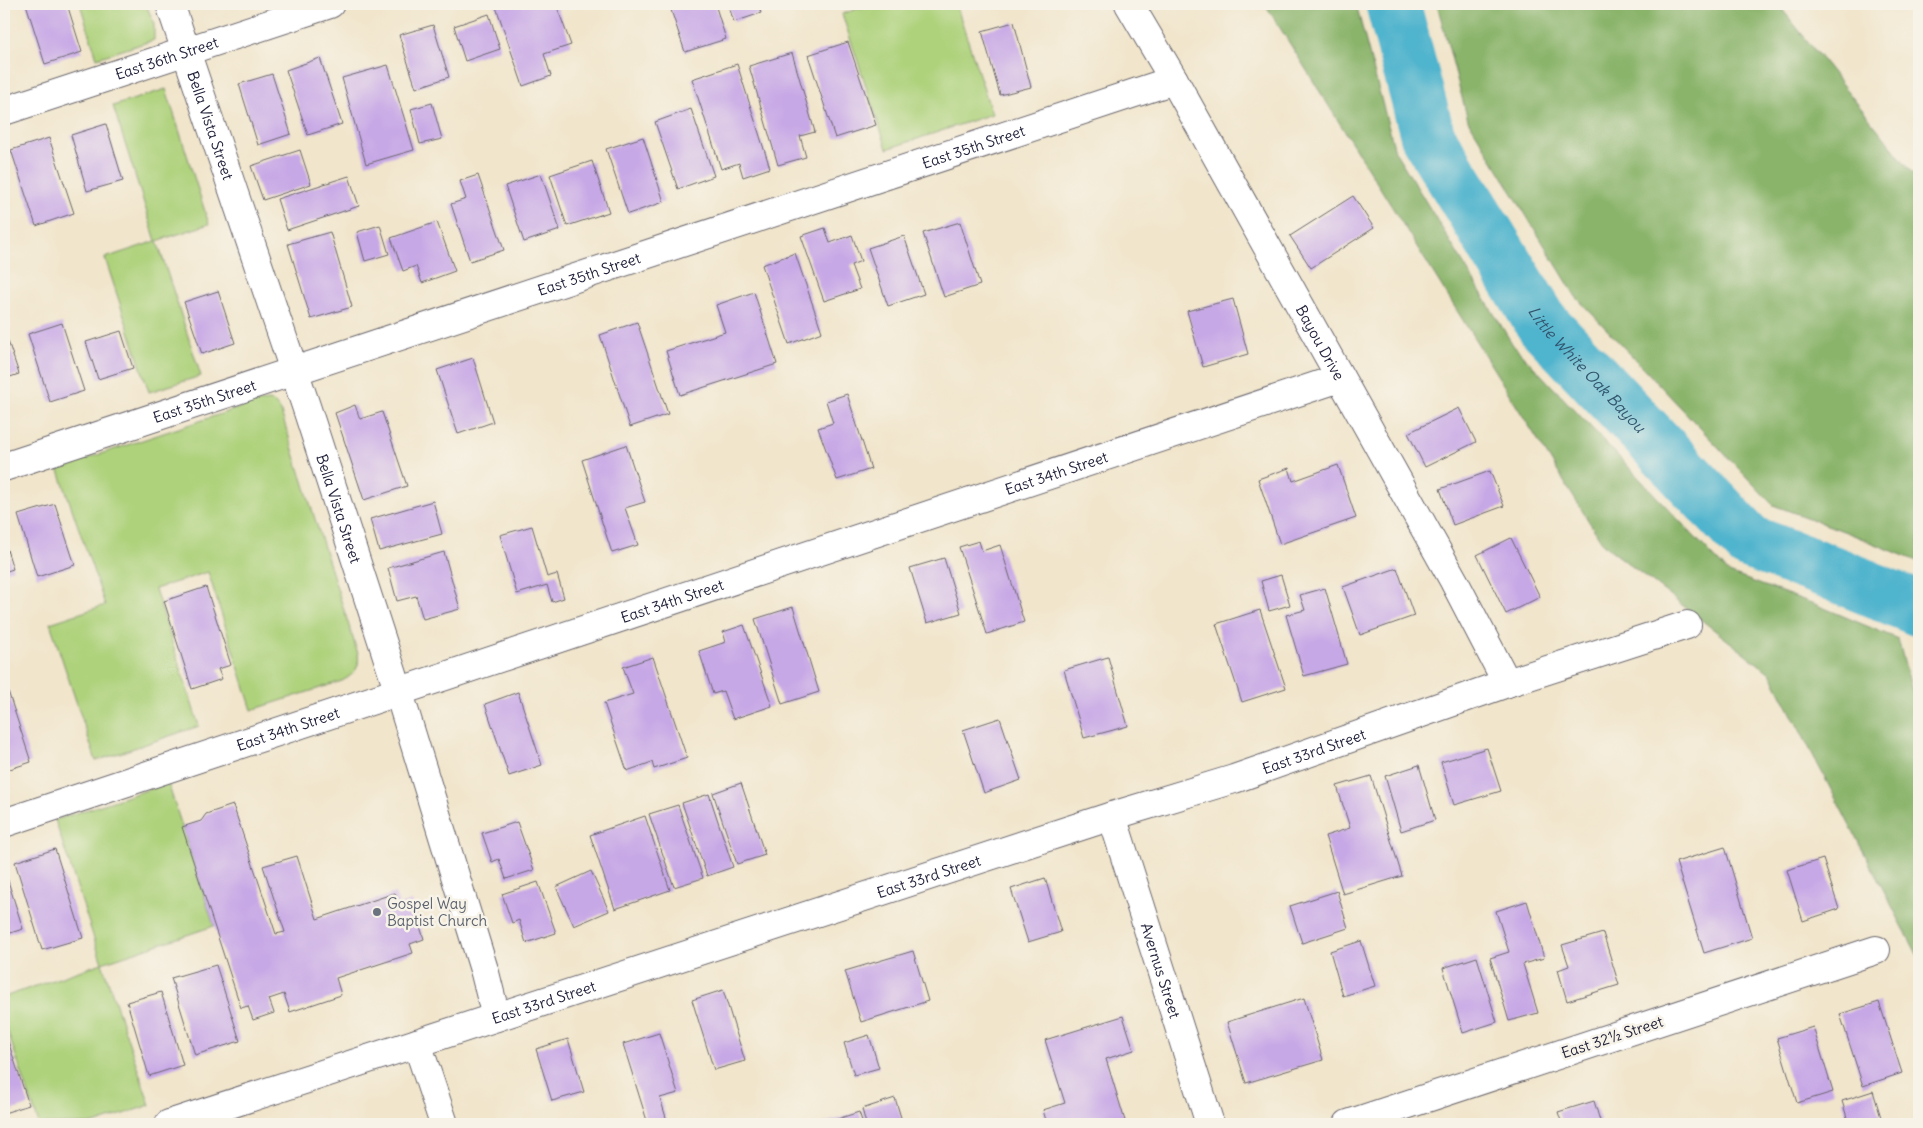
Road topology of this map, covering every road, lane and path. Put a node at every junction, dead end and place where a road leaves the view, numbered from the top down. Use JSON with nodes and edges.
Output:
{"nodes":[{"id":1,"x":170,"y":4,"type":"edge"},
{"id":2,"x":330,"y":4,"type":"edge"},
{"id":3,"x":1129,"y":4,"type":"edge"},
{"id":4,"x":187,"y":50,"type":"junction"},
{"id":5,"x":1174,"y":80,"type":"junction"},
{"id":6,"x":4,"y":111,"type":"edge"},
{"id":7,"x":295,"y":371,"type":"junction"},
{"id":8,"x":1340,"y":378,"type":"junction"},
{"id":9,"x":4,"y":467,"type":"edge"},
{"id":10,"x":1687,"y":625,"type":"dead end"},
{"id":11,"x":1507,"y":683,"type":"junction"},
{"id":12,"x":398,"y":693,"type":"junction"},
{"id":13,"x":1112,"y":816,"type":"junction"},
{"id":14,"x":4,"y":823,"type":"edge"},
{"id":15,"x":1876,"y":950,"type":"dead end"},
{"id":16,"x":496,"y":1017,"type":"junction"},
{"id":17,"x":417,"y":1043,"type":"junction"},
{"id":18,"x":169,"y":1124,"type":"edge"},
{"id":19,"x":444,"y":1124,"type":"edge"},
{"id":20,"x":1210,"y":1124,"type":"edge"},
{"id":21,"x":1348,"y":1124,"type":"edge"}],
"edges":[{"from":1,"to":4,"type":"street","name":"Bella Vista Street"},
{"from":2,"to":4,"type":"street","name":"East 36th Street"},
{"from":3,"to":5,"type":"street","name":"Bayou Drive"},
{"from":4,"to":6,"type":"street","name":"East 36th Street"},
{"from":4,"to":7,"type":"street","name":"Bella Vista Street"},
{"from":5,"to":7,"type":"street","name":"East 35th Street"},
{"from":5,"to":8,"type":"street","name":"Bayou Drive"},
{"from":7,"to":9,"type":"street","name":"East 35th Street"},
{"from":7,"to":12,"type":"street","name":"Bella Vista Street"},
{"from":8,"to":11,"type":"street","name":"Bayou Drive"},
{"from":8,"to":12,"type":"street","name":"East 34th Street"},
{"from":10,"to":11,"type":"street","name":"East 33rd Street"},
{"from":11,"to":13,"type":"street","name":"East 33rd Street"},
{"from":12,"to":14,"type":"street","name":"East 34th Street"},
{"from":12,"to":16,"type":"street","name":"Bella Vista Street"},
{"from":13,"to":16,"type":"street","name":"East 33rd Street"},
{"from":13,"to":20,"type":"street","name":"Avernus Street"},
{"from":15,"to":21,"type":"street","name":"East 32½ Street"},
{"from":16,"to":17,"type":"street","name":"East 33rd Street"},
{"from":17,"to":18,"type":"street","name":"East 33rd Street"},
{"from":17,"to":19,"type":"street"}]}
